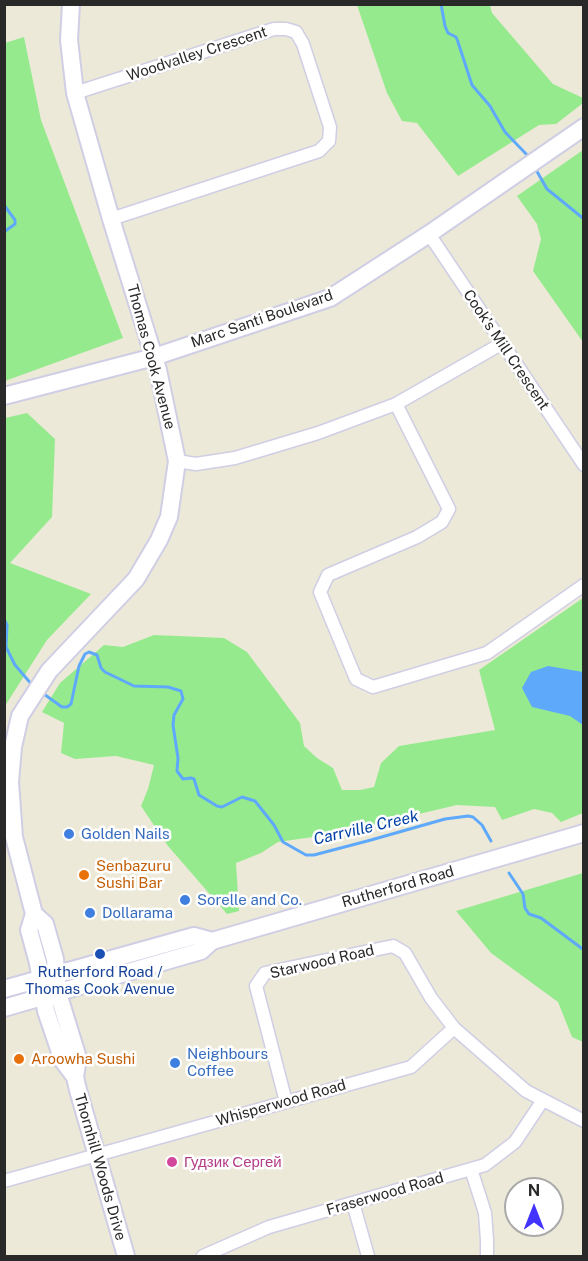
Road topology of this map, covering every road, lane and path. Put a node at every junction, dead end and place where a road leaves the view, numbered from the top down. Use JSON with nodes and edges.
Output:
{"nodes":[{"id":1,"x":71,"y":4,"type":"edge"},
{"id":2,"x":75,"y":93,"type":"junction"},
{"id":3,"x":584,"y":127,"type":"edge"},
{"id":4,"x":111,"y":219,"type":"junction"},
{"id":5,"x":429,"y":234,"type":"junction"},
{"id":6,"x":501,"y":344,"type":"junction"},
{"id":7,"x":154,"y":357,"type":"junction"},
{"id":8,"x":4,"y":396,"type":"edge"},
{"id":9,"x":396,"y":404,"type":"junction"},
{"id":10,"x":177,"y":461,"type":"junction"},
{"id":11,"x":584,"y":465,"type":"edge"},
{"id":12,"x":584,"y":585,"type":"edge"},
{"id":13,"x":9,"y":746,"type":"edge"},
{"id":14,"x":584,"y":833,"type":"edge"},
{"id":15,"x":212,"y":941,"type":"junction"},
{"id":16,"x":48,"y":976,"type":"junction"},
{"id":17,"x":4,"y":989,"type":"edge"},
{"id":18,"x":51,"y":995,"type":"junction"},
{"id":19,"x":4,"y":1008,"type":"edge"},
{"id":20,"x":454,"y":1028,"type":"junction"},
{"id":21,"x":543,"y":1100,"type":"junction"},
{"id":22,"x":286,"y":1102,"type":"junction"},
{"id":23,"x":584,"y":1121,"type":"edge"},
{"id":24,"x":96,"y":1155,"type":"junction"},
{"id":25,"x":471,"y":1169,"type":"junction"},
{"id":26,"x":4,"y":1181,"type":"edge"},
{"id":27,"x":354,"y":1203,"type":"junction"},
{"id":28,"x":126,"y":1257,"type":"edge"},
{"id":29,"x":203,"y":1257,"type":"edge"},
{"id":30,"x":368,"y":1257,"type":"edge"},
{"id":31,"x":486,"y":1257,"type":"edge"}],
"edges":[{"from":1,"to":2,"type":"street","name":"Thomas Cook Avenue"},
{"from":2,"to":4,"type":"street","name":"Thomas Cook Avenue"},
{"from":2,"to":4,"type":"street","name":"Woodvalley Crescent"},
{"from":3,"to":5,"type":"street","name":"Marc Santi Boulevard"},
{"from":4,"to":7,"type":"street","name":"Thomas Cook Avenue"},
{"from":5,"to":6,"type":"street","name":"Cook's Mill Crescent"},
{"from":5,"to":7,"type":"street","name":"Marc Santi Boulevard"},
{"from":6,"to":9,"type":"street"},
{"from":6,"to":11,"type":"street","name":"Cook's Mill Crescent"},
{"from":7,"to":8,"type":"street","name":"Marc Santi Boulevard"},
{"from":7,"to":10,"type":"street","name":"Thomas Cook Avenue"},
{"from":9,"to":10,"type":"street"},
{"from":9,"to":12,"type":"street"},
{"from":10,"to":13,"type":"street","name":"Thomas Cook Avenue"},
{"from":13,"to":16,"type":"street","name":"Thomas Cook Avenue"},
{"from":14,"to":15,"type":"street","name":"Rutherford Road"},
{"from":15,"to":16,"type":"street","name":"Rutherford Road"},
{"from":15,"to":18,"type":"street","name":"Rutherford Road"},
{"from":16,"to":17,"type":"street","name":"Rutherford Road"},
{"from":16,"to":18,"type":"street","name":"Thornhill Woods Drive"},
{"from":18,"to":19,"type":"street","name":"Rutherford Road"},
{"from":18,"to":24,"type":"street","name":"Thornhill Woods Drive"},
{"from":20,"to":21,"type":"street","name":"Starwood Road"},
{"from":20,"to":22,"type":"street","name":"Whisperwood Road"},
{"from":20,"to":22,"type":"street","name":"Starwood Road"},
{"from":21,"to":23,"type":"street","name":"Starwood Road"},
{"from":21,"to":25,"type":"street","name":"Fraserwood Road"},
{"from":22,"to":24,"type":"street","name":"Whisperwood Road"},
{"from":24,"to":26,"type":"street","name":"Whisperwood Road"},
{"from":24,"to":28,"type":"street","name":"Thornhill Woods Drive"},
{"from":25,"to":27,"type":"street","name":"Fraserwood Road"},
{"from":25,"to":31,"type":"street"},
{"from":27,"to":29,"type":"street","name":"Fraserwood Road"},
{"from":27,"to":30,"type":"street"}]}
